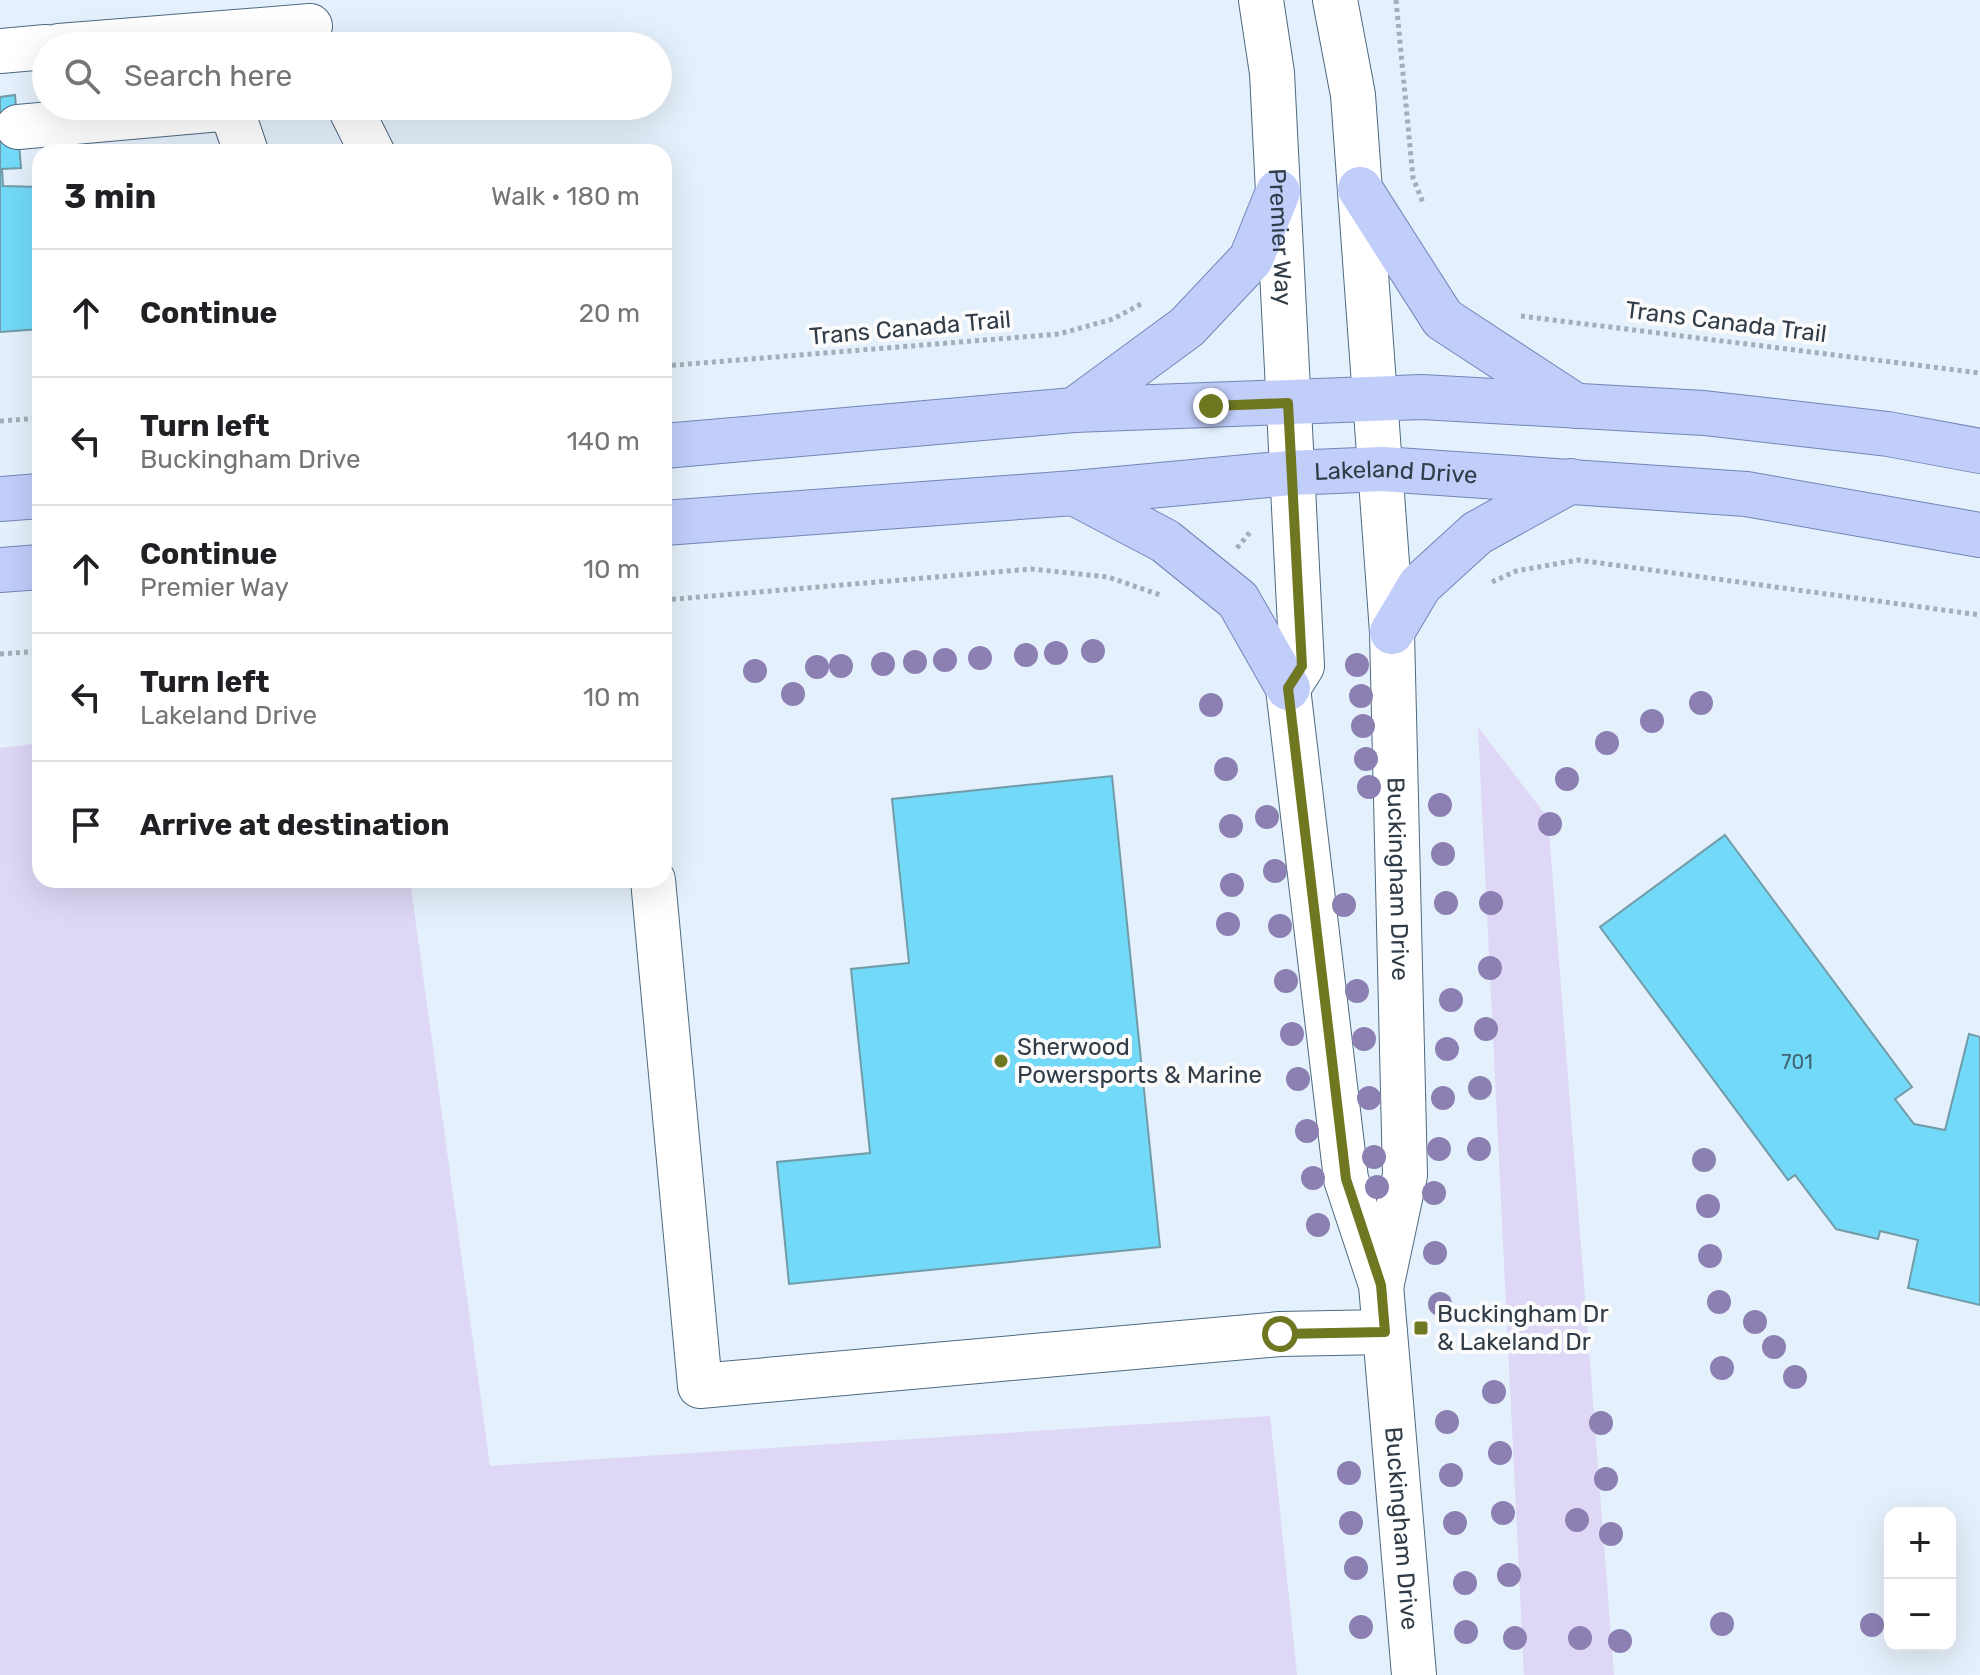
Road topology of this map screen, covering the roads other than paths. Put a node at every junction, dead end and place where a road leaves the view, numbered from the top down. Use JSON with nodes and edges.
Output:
{"nodes":[{"id":1,"x":1261,"y":0,"type":"edge"},
{"id":2,"x":1335,"y":0,"type":"edge"},
{"id":3,"x":309,"y":24,"type":"edge"},
{"id":4,"x":224,"y":32,"type":"edge"},
{"id":5,"x":32,"y":48,"type":"edge"},
{"id":6,"x":0,"y":51,"type":"edge"},
{"id":7,"x":58,"y":120,"type":"edge"},
{"id":8,"x":235,"y":120,"type":"edge"},
{"id":9,"x":356,"y":120,"type":"edge"},
{"id":10,"x":18,"y":127,"type":"dead end"},
{"id":11,"x":243,"y":144,"type":"edge"},
{"id":12,"x":368,"y":144,"type":"edge"},
{"id":13,"x":1360,"y":189,"type":"junction"},
{"id":14,"x":1278,"y":192,"type":"junction"},
{"id":15,"x":1376,"y":398,"type":"junction"},
{"id":16,"x":1288,"y":403,"type":"junction"},
{"id":17,"x":1576,"y":406,"type":"junction"},
{"id":18,"x":1074,"y":410,"type":"junction"},
{"id":19,"x":672,"y":445,"type":"edge"},
{"id":20,"x":1980,"y":451,"type":"edge"},
{"id":21,"x":1382,"y":469,"type":"junction"},
{"id":22,"x":1290,"y":473,"type":"junction"},
{"id":23,"x":1571,"y":481,"type":"junction"},
{"id":24,"x":1074,"y":493,"type":"junction"},
{"id":25,"x":32,"y":497,"type":"edge"},
{"id":26,"x":0,"y":499,"type":"edge"},
{"id":27,"x":672,"y":522,"type":"edge"},
{"id":28,"x":1980,"y":535,"type":"edge"},
{"id":29,"x":32,"y":568,"type":"edge"},
{"id":30,"x":0,"y":570,"type":"edge"},
{"id":31,"x":1392,"y":632,"type":"junction"},
{"id":32,"x":1288,"y":688,"type":"junction"},
{"id":33,"x":654,"y":888,"type":"edge"},
{"id":34,"x":1381,"y":1285,"type":"junction"},
{"id":35,"x":1385,"y":1332,"type":"junction"},
{"id":36,"x":1414,"y":1675,"type":"edge"}],
"edges":[{"from":1,"to":14,"type":"street","name":"Premier Way"},
{"from":2,"to":13,"type":"street"},
{"from":3,"to":4,"type":"street"},
{"from":5,"to":6,"type":"street"},
{"from":7,"to":10,"type":"street"},
{"from":8,"to":11,"type":"street"},
{"from":9,"to":12,"type":"street"},
{"from":13,"to":15,"type":"street"},
{"from":13,"to":17,"type":"main road"},
{"from":14,"to":16,"type":"street","name":"Premier Way"},
{"from":14,"to":18,"type":"main road"},
{"from":15,"to":16,"type":"main road"},
{"from":15,"to":17,"type":"main road"},
{"from":15,"to":21,"type":"street"},
{"from":16,"to":18,"type":"main road"},
{"from":16,"to":22,"type":"street","name":"Premier Way"},
{"from":17,"to":20,"type":"main road"},
{"from":18,"to":19,"type":"main road"},
{"from":21,"to":22,"type":"main road","name":"Lakeland Drive"},
{"from":21,"to":23,"type":"main road","name":"Lakeland Drive"},
{"from":21,"to":31,"type":"street","name":"Buckingham Drive"},
{"from":22,"to":24,"type":"main road","name":"Lakeland Drive"},
{"from":22,"to":32,"type":"street","name":"Buckingham Drive"},
{"from":23,"to":28,"type":"main road","name":"Lakeland Drive"},
{"from":23,"to":31,"type":"main road"},
{"from":24,"to":27,"type":"main road","name":"Lakeland Drive"},
{"from":24,"to":32,"type":"main road"},
{"from":25,"to":26,"type":"main road"},
{"from":29,"to":30,"type":"main road"},
{"from":31,"to":34,"type":"street","name":"Buckingham Drive"},
{"from":32,"to":34,"type":"street","name":"Buckingham Drive"},
{"from":33,"to":35,"type":"street"},
{"from":34,"to":35,"type":"street","name":"Buckingham Drive"},
{"from":35,"to":36,"type":"street","name":"Buckingham Drive"}]}
